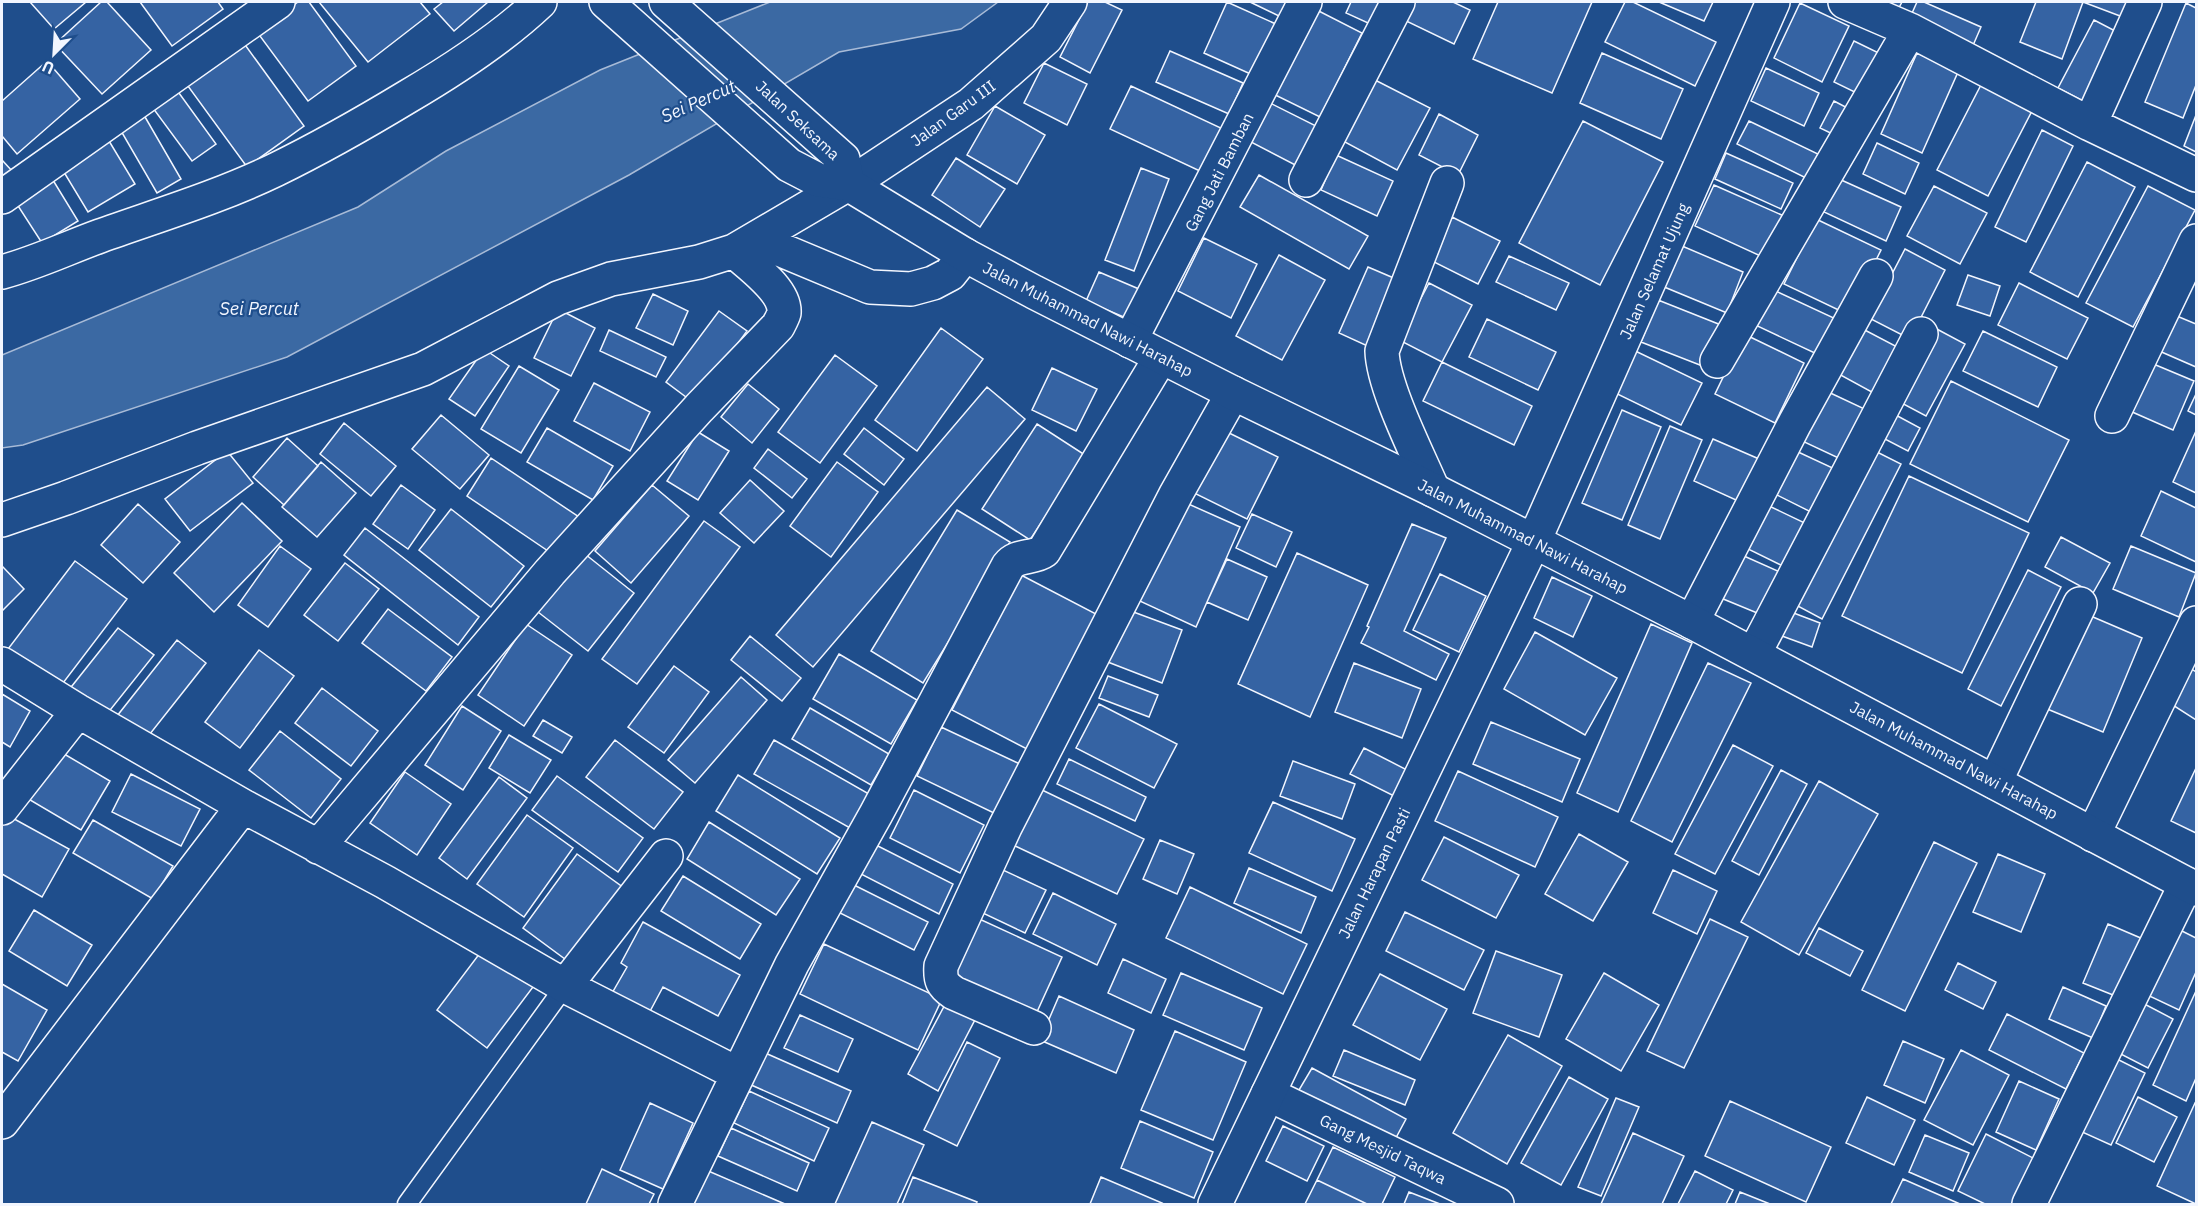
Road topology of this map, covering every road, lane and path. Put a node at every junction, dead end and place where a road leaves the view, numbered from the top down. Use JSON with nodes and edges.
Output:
{"nodes":[{"id":1,"x":278,"y":2,"type":"edge"},
{"id":2,"x":540,"y":2,"type":"edge"},
{"id":3,"x":666,"y":2,"type":"edge"},
{"id":4,"x":1070,"y":2,"type":"edge"},
{"id":5,"x":1305,"y":2,"type":"edge"},
{"id":6,"x":1398,"y":2,"type":"edge"},
{"id":7,"x":1773,"y":2,"type":"edge"},
{"id":8,"x":1845,"y":2,"type":"edge"},
{"id":9,"x":2145,"y":2,"type":"edge"},
{"id":10,"x":610,"y":5,"type":"edge"},
{"id":11,"x":1910,"y":30,"type":"junction"},
{"id":12,"x":2090,"y":124,"type":"junction"},
{"id":13,"x":2196,"y":175,"type":"edge"},
{"id":14,"x":1306,"y":180,"type":"dead end"},
{"id":15,"x":1447,"y":183,"type":"dead end"},
{"id":16,"x":848,"y":184,"type":"junction"},
{"id":17,"x":2,"y":197,"type":"edge"},
{"id":18,"x":2196,"y":241,"type":"edge"},
{"id":19,"x":744,"y":245,"type":"junction"},
{"id":20,"x":965,"y":255,"type":"junction"},
{"id":21,"x":2,"y":272,"type":"edge"},
{"id":22,"x":1876,"y":276,"type":"dead end"},
{"id":23,"x":1921,"y":334,"type":"dead end"},
{"id":24,"x":1130,"y":341,"type":"junction"},
{"id":25,"x":1161,"y":357,"type":"junction"},
{"id":26,"x":1716,"y":361,"type":"dead end"},
{"id":27,"x":1233,"y":393,"type":"junction"},
{"id":28,"x":2112,"y":416,"type":"dead end"},
{"id":29,"x":1433,"y":490,"type":"junction"},
{"id":30,"x":2,"y":520,"type":"edge"},
{"id":31,"x":1534,"y":541,"type":"junction"},
{"id":32,"x":2080,"y":604,"type":"dead end"},
{"id":33,"x":1692,"y":622,"type":"junction"},
{"id":34,"x":2196,"y":623,"type":"edge"},
{"id":35,"x":1754,"y":654,"type":"junction"},
{"id":36,"x":2,"y":664,"type":"edge"},
{"id":37,"x":78,"y":711,"type":"junction"},
{"id":38,"x":1995,"y":782,"type":"junction"},
{"id":39,"x":243,"y":806,"type":"junction"},
{"id":40,"x":2,"y":808,"type":"edge"},
{"id":41,"x":2093,"y":835,"type":"junction"},
{"id":42,"x":318,"y":847,"type":"junction"},
{"id":43,"x":666,"y":856,"type":"dead end"},
{"id":44,"x":2191,"y":886,"type":"edge"},
{"id":45,"x":565,"y":986,"type":"junction"},
{"id":46,"x":1034,"y":1028,"type":"dead end"},
{"id":47,"x":738,"y":1074,"type":"junction"},
{"id":48,"x":1268,"y":1094,"type":"junction"},
{"id":49,"x":2,"y":1122,"type":"edge"},
{"id":50,"x":406,"y":1204,"type":"edge"},
{"id":51,"x":675,"y":1204,"type":"edge"},
{"id":52,"x":1215,"y":1204,"type":"edge"},
{"id":53,"x":1497,"y":1204,"type":"edge"},
{"id":54,"x":2030,"y":1204,"type":"edge"}],
"edges":[{"from":1,"to":17,"type":"street"},
{"from":2,"to":21,"type":"street"},
{"from":3,"to":16,"type":"street","name":"Jalan Seksama"},
{"from":4,"to":16,"type":"street","name":"Jalan Garu III"},
{"from":5,"to":24,"type":"street","name":"Gang Jati Bamban"},
{"from":6,"to":14,"type":"street"},
{"from":7,"to":31,"type":"street","name":"Jalan Selamat Ujung"},
{"from":8,"to":11,"type":"street"},
{"from":9,"to":12,"type":"street"},
{"from":10,"to":16,"type":"street","name":"Jalan Seksama"},
{"from":11,"to":12,"type":"street"},
{"from":11,"to":26,"type":"street"},
{"from":12,"to":13,"type":"street"},
{"from":15,"to":29,"type":"street"},
{"from":16,"to":19,"type":"street","name":"Jalan Garu III"},
{"from":16,"to":20,"type":"street","name":"Jalan Muhammad Nawi Harahap"},
{"from":18,"to":28,"type":"street"},
{"from":19,"to":20,"type":"street"},
{"from":19,"to":30,"type":"street","name":"Jalan Garu III"},
{"from":19,"to":42,"type":"street"},
{"from":20,"to":24,"type":"street","name":"Jalan Muhammad Nawi Harahap"},
{"from":22,"to":33,"type":"street"},
{"from":23,"to":35,"type":"street"},
{"from":24,"to":25,"type":"street","name":"Jalan Muhammad Nawi Harahap"},
{"from":25,"to":27,"type":"street","name":"Jalan Muhammad Nawi Harahap"},
{"from":25,"to":47,"type":"street"},
{"from":27,"to":29,"type":"street","name":"Jalan Muhammad Nawi Harahap"},
{"from":27,"to":46,"type":"street"},
{"from":29,"to":31,"type":"street","name":"Jalan Muhammad Nawi Harahap"},
{"from":31,"to":33,"type":"street","name":"Jalan Muhammad Nawi Harahap"},
{"from":31,"to":48,"type":"street","name":"Jalan Harapan Pasti"},
{"from":32,"to":38,"type":"street"},
{"from":33,"to":35,"type":"street","name":"Jalan Muhammad Nawi Harahap"},
{"from":34,"to":41,"type":"street"},
{"from":35,"to":38,"type":"street","name":"Jalan Muhammad Nawi Harahap"},
{"from":36,"to":37,"type":"street"},
{"from":37,"to":39,"type":"street"},
{"from":37,"to":40,"type":"street"},
{"from":38,"to":41,"type":"street","name":"Jalan Muhammad Nawi Harahap"},
{"from":39,"to":42,"type":"street"},
{"from":39,"to":49,"type":"street"},
{"from":41,"to":44,"type":"street","name":"Jalan Muhammad Nawi Harahap"},
{"from":42,"to":45,"type":"street"},
{"from":43,"to":45,"type":"street"},
{"from":44,"to":54,"type":"street"},
{"from":45,"to":47,"type":"street"},
{"from":45,"to":50,"type":"lane"},
{"from":47,"to":51,"type":"street"},
{"from":48,"to":52,"type":"street","name":"Jalan Harapan Pasti"},
{"from":48,"to":53,"type":"street","name":"Gang Mesjid Taqwa"}]}
